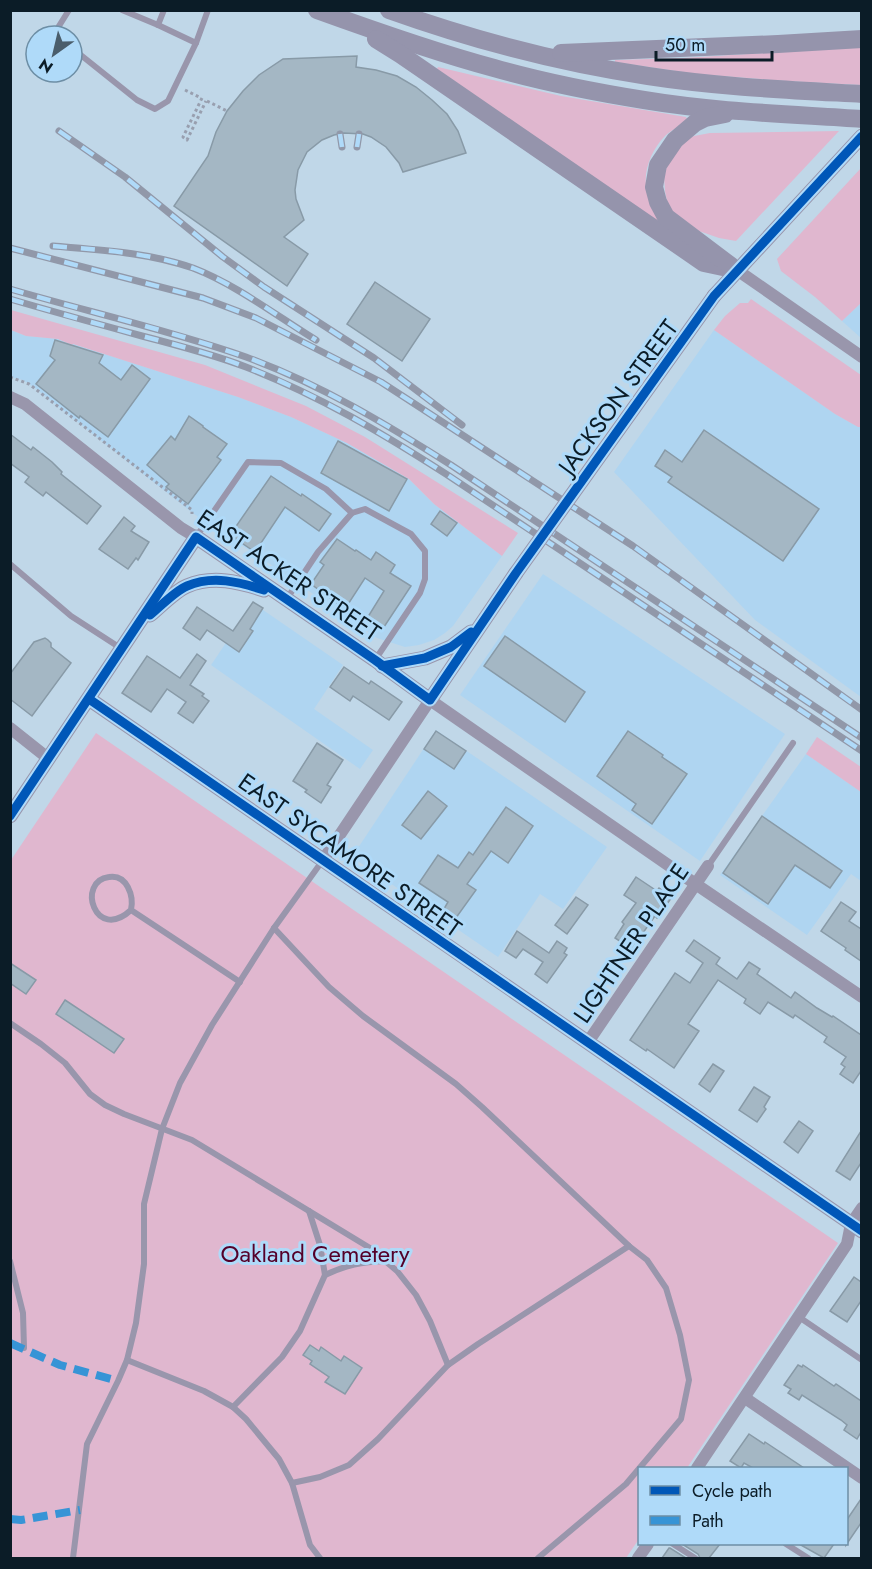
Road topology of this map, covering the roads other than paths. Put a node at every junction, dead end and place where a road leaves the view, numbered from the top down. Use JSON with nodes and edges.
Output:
{"nodes":[{"id":1,"x":69,"y":10,"type":"edge"},
{"id":2,"x":122,"y":10,"type":"edge"},
{"id":3,"x":164,"y":10,"type":"edge"},
{"id":4,"x":208,"y":10,"type":"edge"},
{"id":5,"x":317,"y":10,"type":"edge"},
{"id":6,"x":389,"y":10,"type":"edge"},
{"id":7,"x":343,"y":20,"type":"junction"},
{"id":8,"x":60,"y":24,"type":"edge"},
{"id":9,"x":158,"y":25,"type":"junction"},
{"id":10,"x":861,"y":39,"type":"edge"},
{"id":11,"x":196,"y":43,"type":"junction"},
{"id":12,"x":535,"y":54,"type":"junction"},
{"id":13,"x":84,"y":57,"type":"edge"},
{"id":14,"x":861,"y":94,"type":"edge"},
{"id":15,"x":750,"y":112,"type":"junction"},
{"id":16,"x":861,"y":119,"type":"edge"},
{"id":17,"x":861,"y":136,"type":"edge"},
{"id":18,"x":737,"y":270,"type":"junction"},
{"id":19,"x":861,"y":357,"type":"edge"},
{"id":20,"x":10,"y":398,"type":"edge"},
{"id":21,"x":352,"y":513,"type":"junction"},
{"id":22,"x":196,"y":537,"type":"junction"},
{"id":23,"x":10,"y":564,"type":"edge"},
{"id":24,"x":283,"y":597,"type":"junction"},
{"id":25,"x":483,"y":623,"type":"junction"},
{"id":26,"x":139,"y":624,"type":"junction"},
{"id":27,"x":122,"y":649,"type":"junction"},
{"id":28,"x":379,"y":663,"type":"junction"},
{"id":29,"x":89,"y":699,"type":"junction"},
{"id":30,"x":430,"y":700,"type":"junction"},
{"id":31,"x":10,"y":728,"type":"edge"},
{"id":32,"x":793,"y":743,"type":"dead end"},
{"id":33,"x":49,"y":759,"type":"junction"},
{"id":34,"x":10,"y":816,"type":"edge"},
{"id":35,"x":324,"y":860,"type":"junction"},
{"id":36,"x":708,"y":866,"type":"joint"},
{"id":37,"x":697,"y":885,"type":"junction"},
{"id":38,"x":131,"y":910,"type":"junction"},
{"id":39,"x":274,"y":928,"type":"junction"},
{"id":40,"x":240,"y":982,"type":"junction"},
{"id":41,"x":861,"y":997,"type":"edge"},
{"id":42,"x":10,"y":1023,"type":"edge"},
{"id":43,"x":588,"y":1042,"type":"junction"},
{"id":44,"x":162,"y":1129,"type":"junction"},
{"id":45,"x":861,"y":1208,"type":"edge"},
{"id":46,"x":309,"y":1212,"type":"junction"},
{"id":47,"x":856,"y":1227,"type":"edge"},
{"id":48,"x":629,"y":1246,"type":"junction"},
{"id":49,"x":386,"y":1261,"type":"junction"},
{"id":50,"x":10,"y":1262,"type":"edge"},
{"id":51,"x":325,"y":1275,"type":"junction"},
{"id":52,"x":799,"y":1317,"type":"junction"},
{"id":53,"x":24,"y":1348,"type":"dead end"},
{"id":54,"x":127,"y":1360,"type":"junction"},
{"id":55,"x":861,"y":1360,"type":"edge"},
{"id":56,"x":448,"y":1365,"type":"junction"},
{"id":57,"x":745,"y":1398,"type":"junction"},
{"id":58,"x":233,"y":1407,"type":"junction"},
{"id":59,"x":640,"y":1467,"type":"edge"},
{"id":60,"x":699,"y":1467,"type":"edge"},
{"id":61,"x":845,"y":1467,"type":"edge"},
{"id":62,"x":848,"y":1469,"type":"edge"},
{"id":63,"x":638,"y":1470,"type":"edge"},
{"id":64,"x":861,"y":1478,"type":"edge"},
{"id":65,"x":292,"y":1484,"type":"junction"},
{"id":66,"x":647,"y":1545,"type":"edge"},
{"id":67,"x":675,"y":1545,"type":"edge"},
{"id":68,"x":788,"y":1545,"type":"edge"},
{"id":69,"x":74,"y":1558,"type":"edge"},
{"id":70,"x":320,"y":1558,"type":"edge"},
{"id":71,"x":538,"y":1558,"type":"edge"},
{"id":72,"x":638,"y":1558,"type":"edge"},
{"id":73,"x":695,"y":1558,"type":"edge"},
{"id":74,"x":808,"y":1558,"type":"edge"}],
"edges":[{"from":1,"to":8,"type":"lane"},
{"from":2,"to":9,"type":"lane"},
{"from":3,"to":9,"type":"lane"},
{"from":4,"to":11,"type":"lane"},
{"from":5,"to":7,"type":"main road"},
{"from":6,"to":12,"type":"main road"},
{"from":7,"to":15,"type":"main road"},
{"from":7,"to":18,"type":"main road"},
{"from":9,"to":11,"type":"lane"},
{"from":10,"to":12,"type":"main road"},
{"from":11,"to":13,"type":"lane"},
{"from":12,"to":14,"type":"main road"},
{"from":15,"to":16,"type":"main road"},
{"from":15,"to":18,"type":"main road"},
{"from":17,"to":18,"type":"street","name":"JACKSON STREET"},
{"from":18,"to":19,"type":"street"},
{"from":18,"to":25,"type":"street","name":"JACKSON STREET","bridge":true},
{"from":20,"to":22,"type":"street","name":"EAST ACKER STREET"},
{"from":21,"to":22,"type":"lane"},
{"from":21,"to":24,"type":"lane"},
{"from":21,"to":28,"type":"lane"},
{"from":22,"to":24,"type":"street","name":"EAST ACKER STREET"},
{"from":22,"to":26,"type":"street"},
{"from":23,"to":27,"type":"lane"},
{"from":24,"to":26,"type":"street"},
{"from":24,"to":28,"type":"street","name":"EAST ACKER STREET"},
{"from":25,"to":28,"type":"street"},
{"from":25,"to":30,"type":"street","name":"JACKSON STREET"},
{"from":26,"to":27,"type":"street"},
{"from":27,"to":29,"type":"street"},
{"from":28,"to":30,"type":"street","name":"EAST ACKER STREET"},
{"from":29,"to":33,"type":"street"},
{"from":29,"to":35,"type":"street","name":"EAST SYCAMORE STREET"},
{"from":30,"to":35,"type":"street","name":"JACKSON STREET"},
{"from":30,"to":37,"type":"street","name":"EAST ACKER STREET"},
{"from":31,"to":33,"type":"street"},
{"from":32,"to":36,"type":"lane"},
{"from":33,"to":34,"type":"street"},
{"from":35,"to":39,"type":"lane"},
{"from":35,"to":43,"type":"street","name":"EAST SYCAMORE STREET"},
{"from":36,"to":37,"type":"street","name":"LIGHTNER PLACE"},
{"from":37,"to":41,"type":"street","name":"EAST ACKER STREET"},
{"from":37,"to":43,"type":"street","name":"LIGHTNER PLACE"},
{"from":38,"to":38,"type":"lane"},
{"from":38,"to":40,"type":"lane"},
{"from":39,"to":40,"type":"lane"},
{"from":39,"to":48,"type":"lane"},
{"from":40,"to":44,"type":"lane"},
{"from":42,"to":44,"type":"lane"},
{"from":43,"to":47,"type":"street","name":"EAST SYCAMORE STREET"},
{"from":44,"to":46,"type":"lane"},
{"from":44,"to":54,"type":"lane"},
{"from":45,"to":47,"type":"street"},
{"from":46,"to":49,"type":"lane"},
{"from":46,"to":51,"type":"lane"},
{"from":47,"to":52,"type":"street"},
{"from":48,"to":56,"type":"lane"},
{"from":48,"to":59,"type":"lane"},
{"from":49,"to":51,"type":"lane"},
{"from":49,"to":56,"type":"lane"},
{"from":50,"to":53,"type":"lane"},
{"from":51,"to":58,"type":"lane"},
{"from":52,"to":55,"type":"lane"},
{"from":52,"to":57,"type":"street"},
{"from":54,"to":58,"type":"lane"},
{"from":54,"to":69,"type":"lane"},
{"from":56,"to":65,"type":"lane"},
{"from":57,"to":60,"type":"street"},
{"from":57,"to":61,"type":"street"},
{"from":58,"to":65,"type":"lane"},
{"from":62,"to":64,"type":"street"},
{"from":63,"to":71,"type":"lane"},
{"from":65,"to":70,"type":"lane"},
{"from":66,"to":72,"type":"street"},
{"from":67,"to":73,"type":"lane"},
{"from":68,"to":74,"type":"lane"}]}
